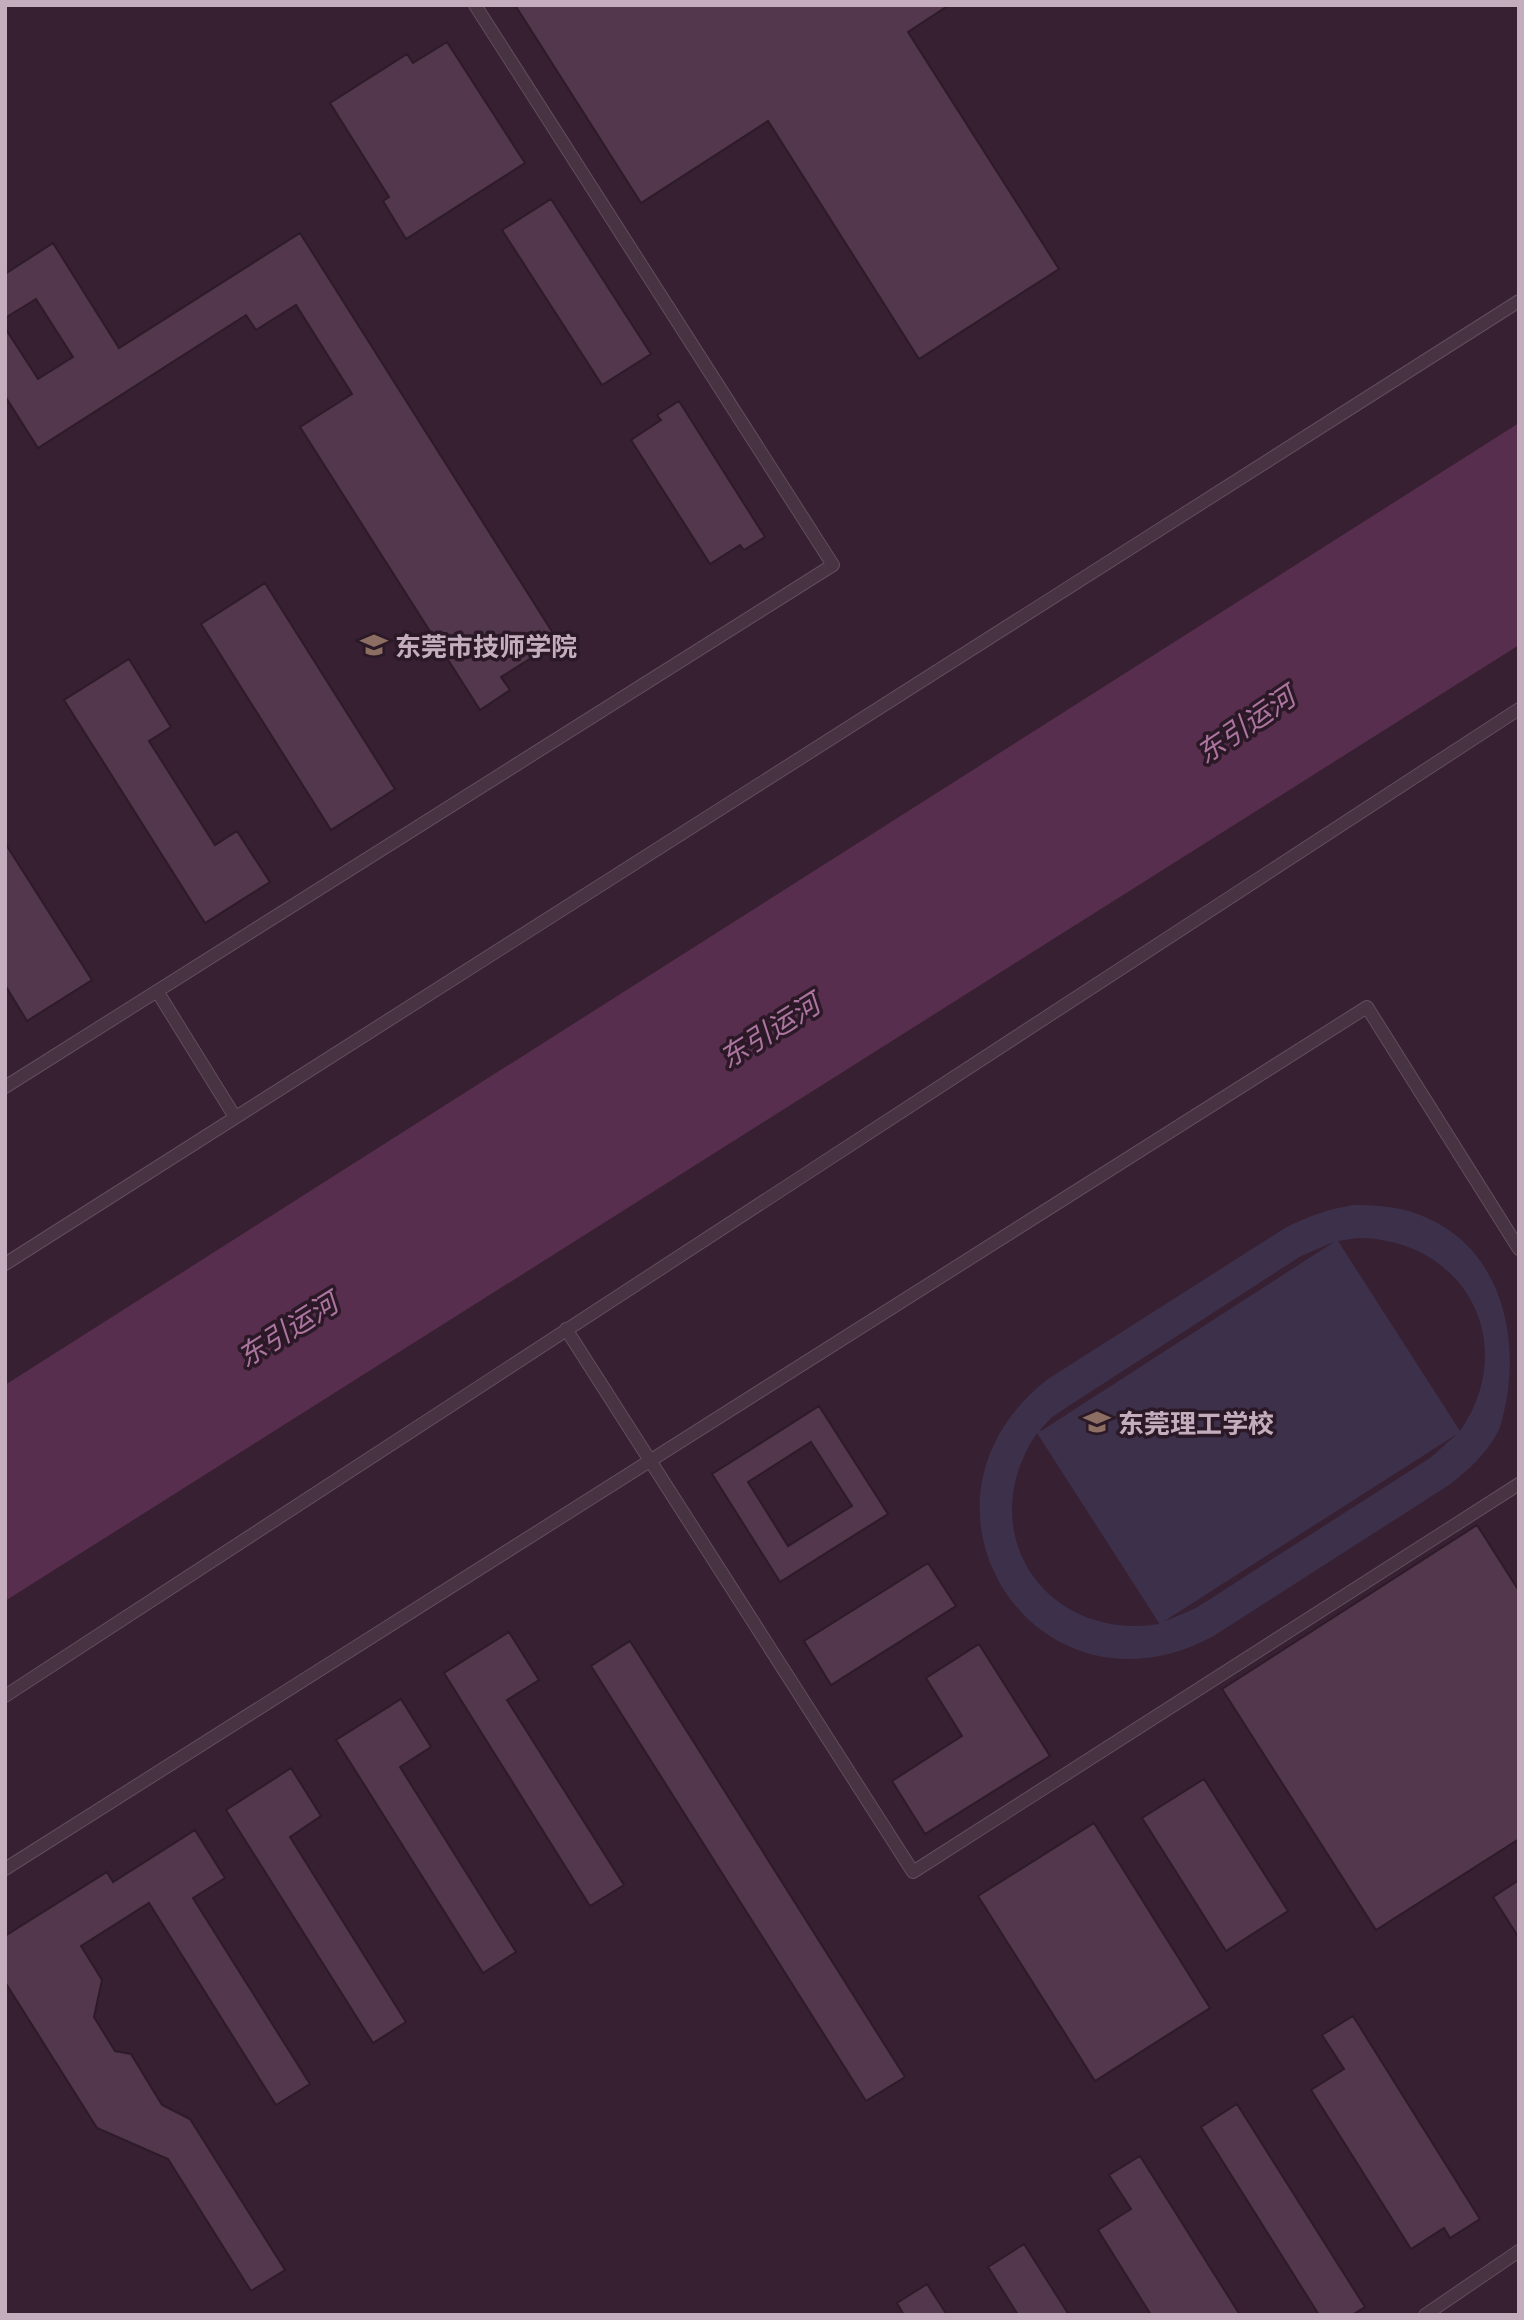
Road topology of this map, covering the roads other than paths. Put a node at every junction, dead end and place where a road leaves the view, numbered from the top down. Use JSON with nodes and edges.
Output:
{"nodes":[{"id":1,"x":475,"y":5,"type":"edge"},
{"id":2,"x":1519,"y":300,"type":"edge"},
{"id":3,"x":1519,"y":709,"type":"edge"},
{"id":4,"x":157,"y":991,"type":"junction"},
{"id":5,"x":5,"y":1087,"type":"edge"},
{"id":6,"x":236,"y":1117,"type":"junction"},
{"id":7,"x":1519,"y":1249,"type":"edge"},
{"id":8,"x":5,"y":1264,"type":"edge"},
{"id":9,"x":566,"y":1329,"type":"junction"},
{"id":10,"x":650,"y":1461,"type":"junction"},
{"id":11,"x":1519,"y":1484,"type":"edge"},
{"id":12,"x":5,"y":1696,"type":"edge"},
{"id":13,"x":5,"y":1869,"type":"edge"},
{"id":14,"x":1519,"y":2251,"type":"edge"},
{"id":15,"x":1425,"y":2315,"type":"edge"}],
"edges":[{"from":1,"to":4,"type":"lane"},
{"from":2,"to":6,"type":"lane"},
{"from":3,"to":9,"type":"lane"},
{"from":4,"to":5,"type":"lane"},
{"from":4,"to":6,"type":"lane"},
{"from":6,"to":8,"type":"lane"},
{"from":7,"to":10,"type":"lane"},
{"from":9,"to":10,"type":"lane"},
{"from":9,"to":12,"type":"lane"},
{"from":10,"to":11,"type":"lane"},
{"from":10,"to":13,"type":"lane"},
{"from":14,"to":15,"type":"lane"}]}
